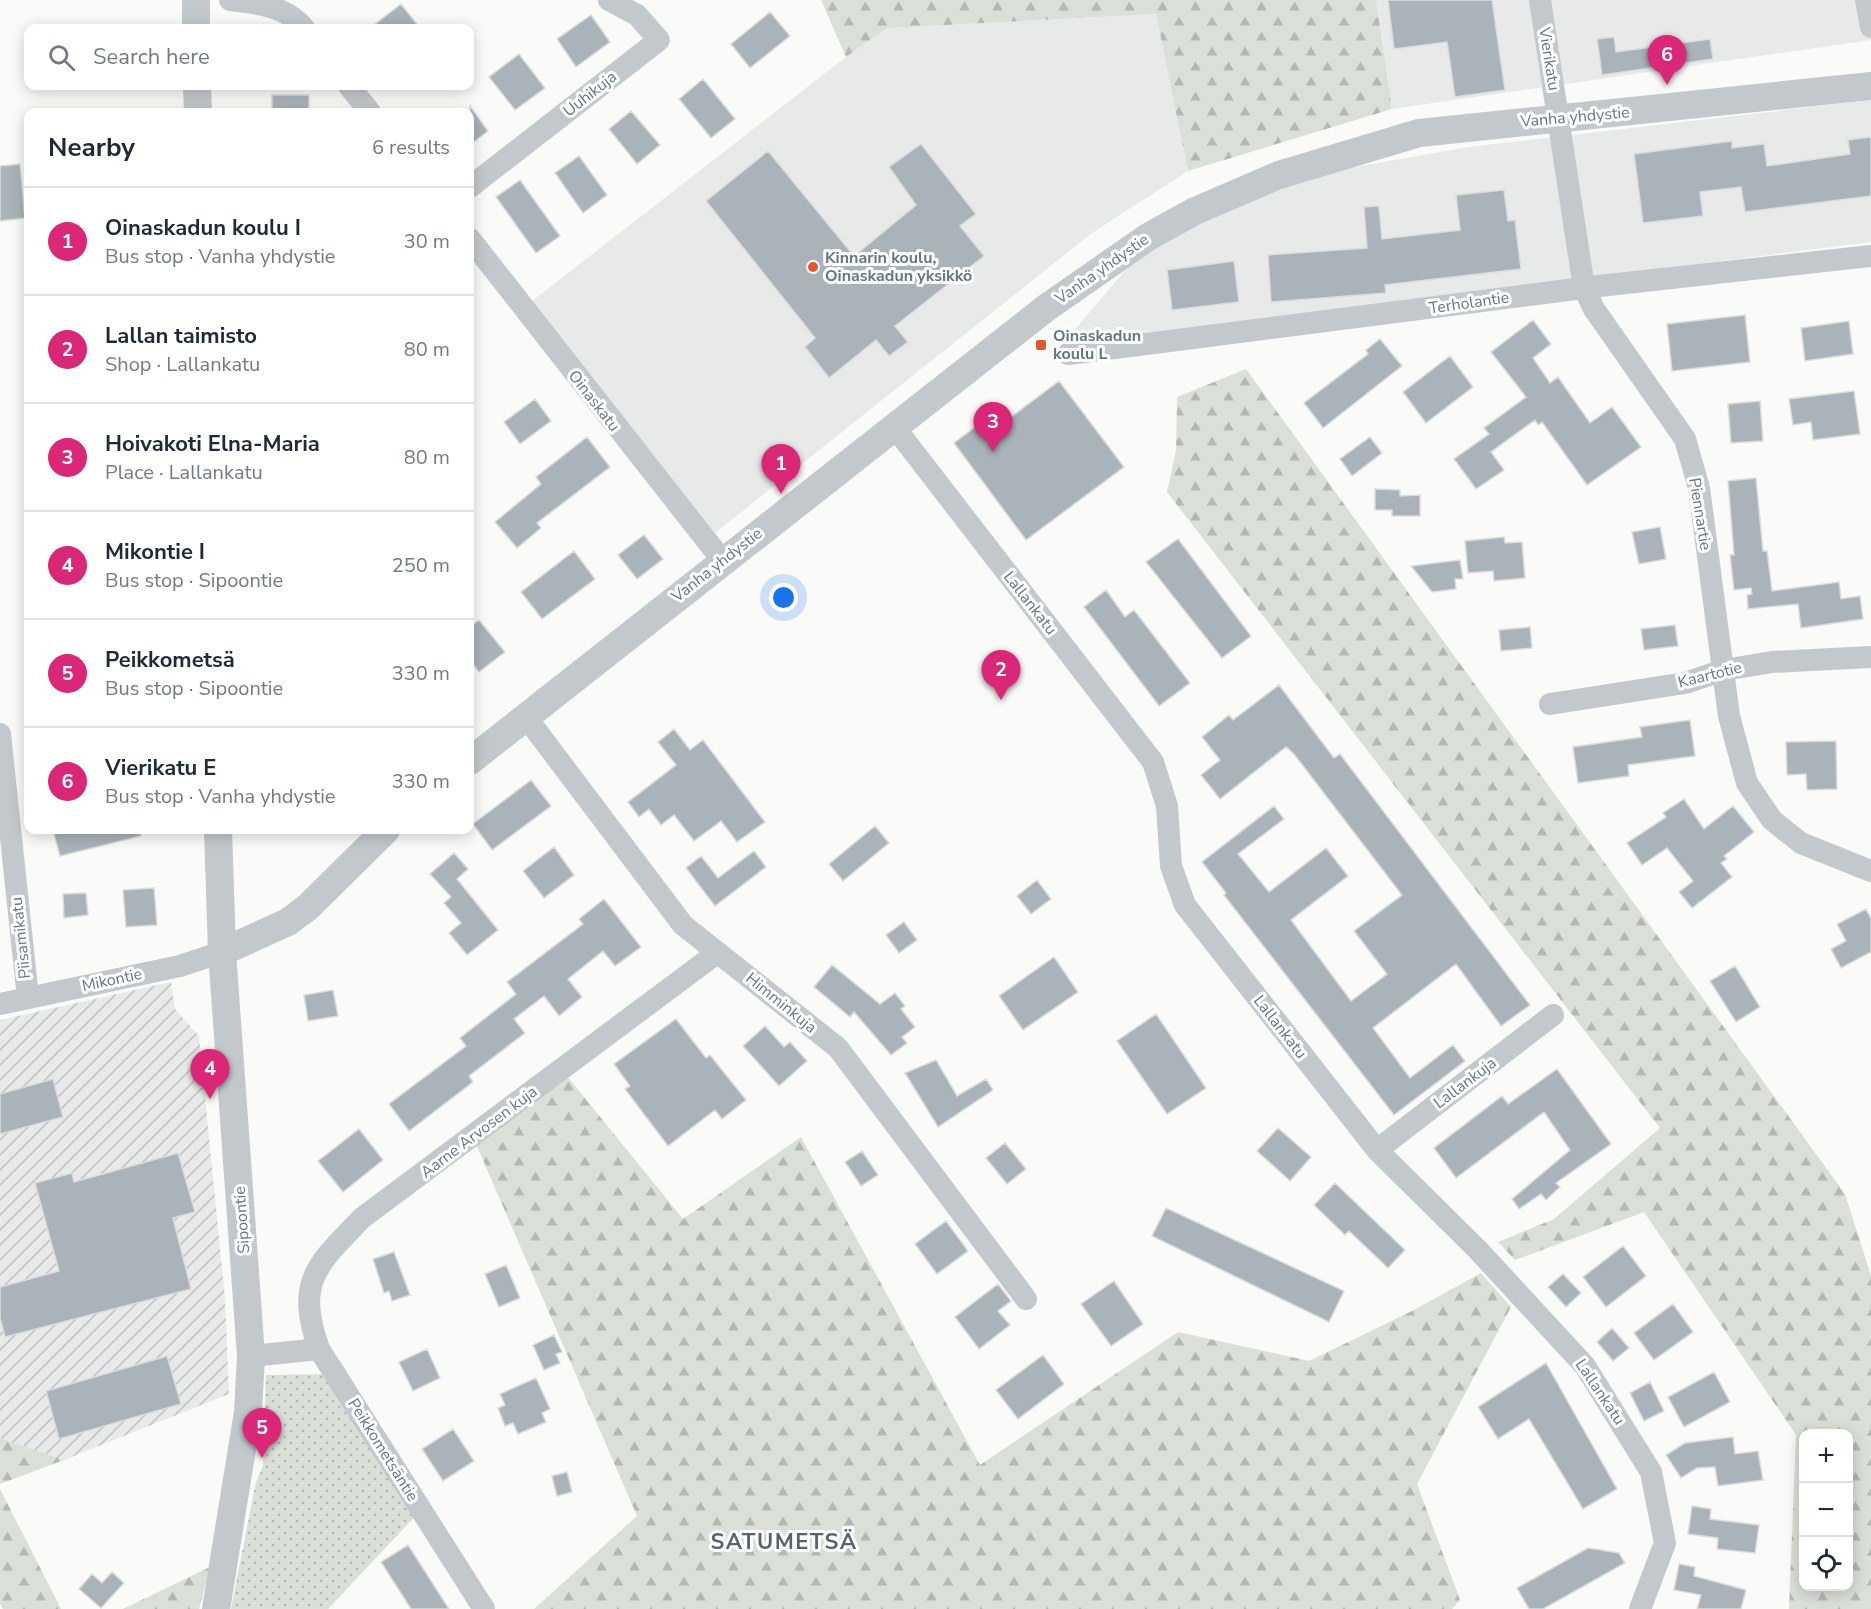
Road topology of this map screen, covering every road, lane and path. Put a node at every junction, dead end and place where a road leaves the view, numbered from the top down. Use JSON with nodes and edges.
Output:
{"nodes":[{"id":1,"x":196,"y":0,"type":"edge"},
{"id":2,"x":230,"y":0,"type":"edge"},
{"id":3,"x":609,"y":0,"type":"edge"},
{"id":4,"x":1540,"y":0,"type":"edge"},
{"id":5,"x":1866,"y":0,"type":"edge"},
{"id":6,"x":196,"y":24,"type":"edge"},
{"id":7,"x":300,"y":24,"type":"edge"},
{"id":8,"x":1871,"y":27,"type":"edge"},
{"id":9,"x":1871,"y":86,"type":"edge"},
{"id":10,"x":197,"y":90,"type":"edge"},
{"id":11,"x":352,"y":90,"type":"edge"},
{"id":12,"x":198,"y":108,"type":"edge"},
{"id":13,"x":367,"y":108,"type":"edge"},
{"id":14,"x":1558,"y":118,"type":"junction"},
{"id":15,"x":474,"y":184,"type":"edge"},
{"id":16,"x":474,"y":244,"type":"edge"},
{"id":17,"x":1871,"y":256,"type":"edge"},
{"id":18,"x":1584,"y":288,"type":"junction"},
{"id":19,"x":1068,"y":354,"type":"dead end"},
{"id":20,"x":896,"y":429,"type":"junction"},
{"id":21,"x":722,"y":560,"type":"junction"},
{"id":22,"x":1871,"y":657,"type":"edge"},
{"id":23,"x":1724,"y":670,"type":"junction"},
{"id":24,"x":1550,"y":704,"type":"dead end"},
{"id":25,"x":526,"y":717,"type":"junction"},
{"id":26,"x":0,"y":734,"type":"edge"},
{"id":27,"x":474,"y":758,"type":"edge"},
{"id":28,"x":218,"y":834,"type":"edge"},
{"id":29,"x":382,"y":834,"type":"edge"},
{"id":30,"x":1871,"y":871,"type":"edge"},
{"id":31,"x":222,"y":952,"type":"junction"},
{"id":32,"x":717,"y":952,"type":"junction"},
{"id":33,"x":28,"y":998,"type":"junction"},
{"id":34,"x":0,"y":1004,"type":"edge"},
{"id":35,"x":1553,"y":1015,"type":"dead end"},
{"id":36,"x":1377,"y":1150,"type":"junction"},
{"id":37,"x":1026,"y":1299,"type":"dead end"},
{"id":38,"x":319,"y":1349,"type":"junction"},
{"id":39,"x":251,"y":1356,"type":"junction"},
{"id":40,"x":216,"y":1609,"type":"edge"},
{"id":41,"x":483,"y":1609,"type":"edge"},
{"id":42,"x":1640,"y":1609,"type":"edge"}],
"edges":[{"from":1,"to":6,"type":"street"},
{"from":2,"to":7,"type":"street"},
{"from":3,"to":15,"type":"street","name":"Uuhikuja"},
{"from":4,"to":14,"type":"street","name":"Vierikatu"},
{"from":5,"to":8,"type":"street"},
{"from":9,"to":14,"type":"street","name":"Vanha yhdystie"},
{"from":10,"to":12,"type":"street"},
{"from":11,"to":13,"type":"street"},
{"from":14,"to":18,"type":"street","name":"Piennartie"},
{"from":14,"to":20,"type":"street","name":"Vanha yhdystie"},
{"from":16,"to":21,"type":"street","name":"Oinaskatu"},
{"from":17,"to":18,"type":"street","name":"Terholantie"},
{"from":18,"to":19,"type":"street","name":"Terholantie"},
{"from":18,"to":23,"type":"street","name":"Piennartie"},
{"from":20,"to":21,"type":"street","name":"Vanha yhdystie"},
{"from":20,"to":36,"type":"street","name":"Lallankatu"},
{"from":21,"to":25,"type":"street","name":"Vanha yhdystie"},
{"from":22,"to":23,"type":"street","name":"Kaartotie"},
{"from":23,"to":24,"type":"street","name":"Kaartotie"},
{"from":23,"to":30,"type":"street","name":"Piennartie"},
{"from":25,"to":27,"type":"street","name":"Vanha yhdystie"},
{"from":25,"to":32,"type":"street","name":"Himminkuja"},
{"from":26,"to":33,"type":"street","name":"Piisamikatu"},
{"from":28,"to":31,"type":"street","name":"Sipoontie"},
{"from":29,"to":31,"type":"street"},
{"from":31,"to":33,"type":"street","name":"Mikontie"},
{"from":31,"to":39,"type":"street","name":"Sipoontie"},
{"from":32,"to":37,"type":"street","name":"Himminkuja"},
{"from":32,"to":38,"type":"street","name":"Aarne Arvosen kuja"},
{"from":33,"to":34,"type":"street","name":"Mikontie"},
{"from":35,"to":36,"type":"street","name":"Lallankuja"},
{"from":36,"to":42,"type":"street","name":"Lallankatu"},
{"from":38,"to":39,"type":"street"},
{"from":38,"to":41,"type":"street","name":"Peikkometsäntie"},
{"from":39,"to":40,"type":"street","name":"Sipoontie"}]}
